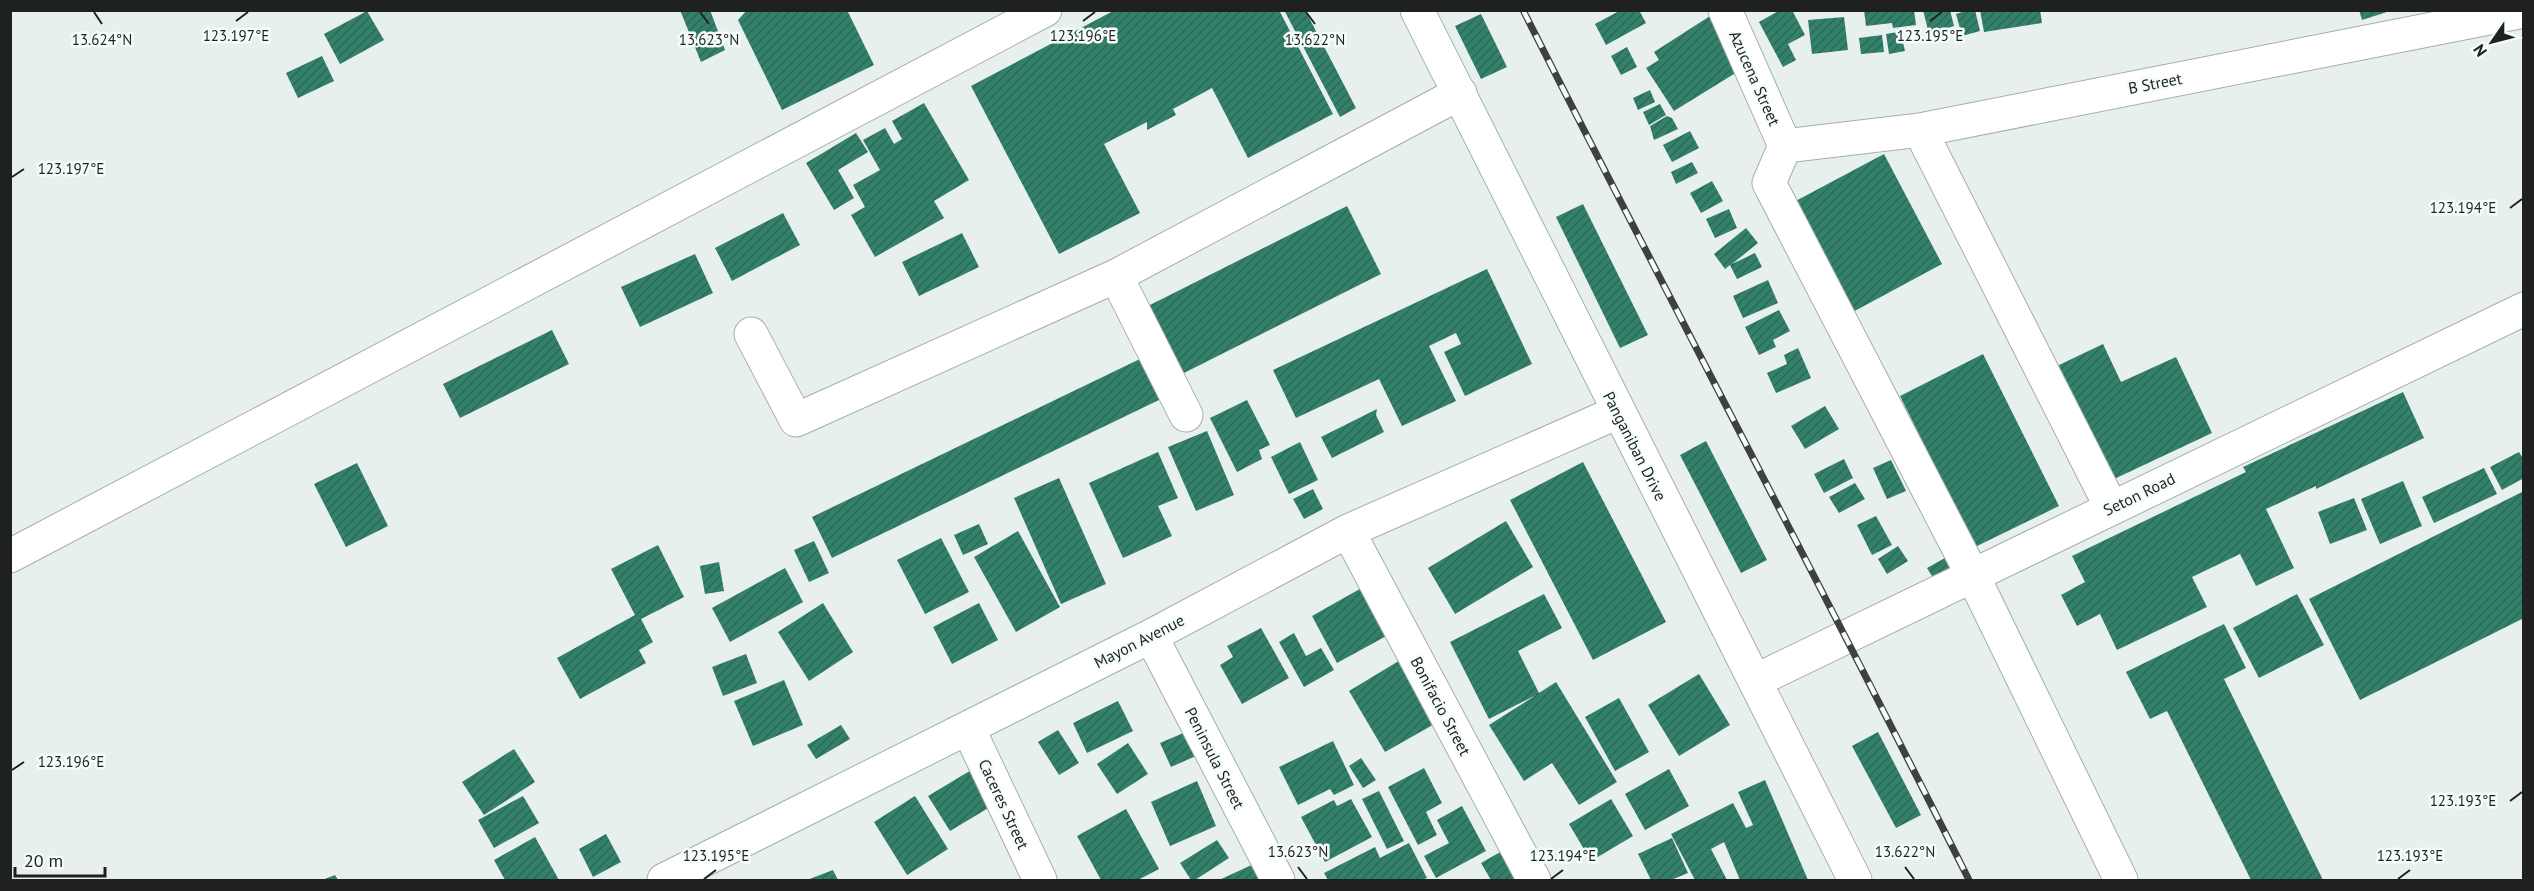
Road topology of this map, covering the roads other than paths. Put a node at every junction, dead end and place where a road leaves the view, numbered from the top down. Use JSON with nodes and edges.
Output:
{"nodes":[{"id":1,"x":1045,"y":10,"type":"edge"},
{"id":2,"x":1417,"y":10,"type":"edge"},
{"id":3,"x":1725,"y":10,"type":"edge"},
{"id":4,"x":2523,"y":11,"type":"edge"},
{"id":5,"x":1460,"y":93,"type":"junction"},
{"id":6,"x":1920,"y":130,"type":"junction"},
{"id":7,"x":1785,"y":146,"type":"junction"},
{"id":8,"x":1116,"y":276,"type":"junction"},
{"id":9,"x":2523,"y":309,"type":"edge"},
{"id":10,"x":751,"y":334,"type":"dead end"},
{"id":11,"x":1618,"y":412,"type":"junction"},
{"id":12,"x":1186,"y":415,"type":"dead end"},
{"id":13,"x":2110,"y":507,"type":"junction"},
{"id":14,"x":1348,"y":531,"type":"junction"},
{"id":15,"x":10,"y":556,"type":"edge"},
{"id":16,"x":1972,"y":574,"type":"junction"},
{"id":17,"x":1151,"y":636,"type":"junction"},
{"id":18,"x":1755,"y":681,"type":"junction"},
{"id":19,"x":968,"y":728,"type":"junction"},
{"id":20,"x":664,"y":880,"type":"edge"},
{"id":21,"x":1040,"y":880,"type":"edge"},
{"id":22,"x":1278,"y":880,"type":"edge"},
{"id":23,"x":1534,"y":880,"type":"edge"},
{"id":24,"x":1855,"y":880,"type":"edge"},
{"id":25,"x":2121,"y":880,"type":"edge"}],
"edges":[{"from":1,"to":15,"type":"street"},
{"from":2,"to":5,"type":"street","name":"Panganiban Drive"},
{"from":3,"to":7,"type":"street","name":"Azucena Street"},
{"from":4,"to":6,"type":"street","name":"B Street"},
{"from":5,"to":8,"type":"street"},
{"from":5,"to":11,"type":"street","name":"Panganiban Drive"},
{"from":6,"to":7,"type":"street","name":"B Street"},
{"from":6,"to":13,"type":"street"},
{"from":7,"to":16,"type":"street"},
{"from":8,"to":10,"type":"street"},
{"from":8,"to":12,"type":"street"},
{"from":9,"to":13,"type":"street","name":"Seton Road"},
{"from":11,"to":14,"type":"street","name":"Mayon Avenue"},
{"from":11,"to":18,"type":"street","name":"Panganiban Drive"},
{"from":13,"to":16,"type":"street","name":"Seton Road"},
{"from":14,"to":17,"type":"street","name":"Mayon Avenue"},
{"from":14,"to":23,"type":"street","name":"Bonifacio Street"},
{"from":16,"to":18,"type":"street","name":"Seton Road"},
{"from":16,"to":25,"type":"street"},
{"from":17,"to":19,"type":"street","name":"Mayon Avenue"},
{"from":17,"to":22,"type":"street","name":"Peninsula Street"},
{"from":18,"to":24,"type":"street","name":"Panganiban Drive"},
{"from":19,"to":20,"type":"street","name":"Mayon Avenue"},
{"from":19,"to":21,"type":"street","name":"Caceres Street"}]}
